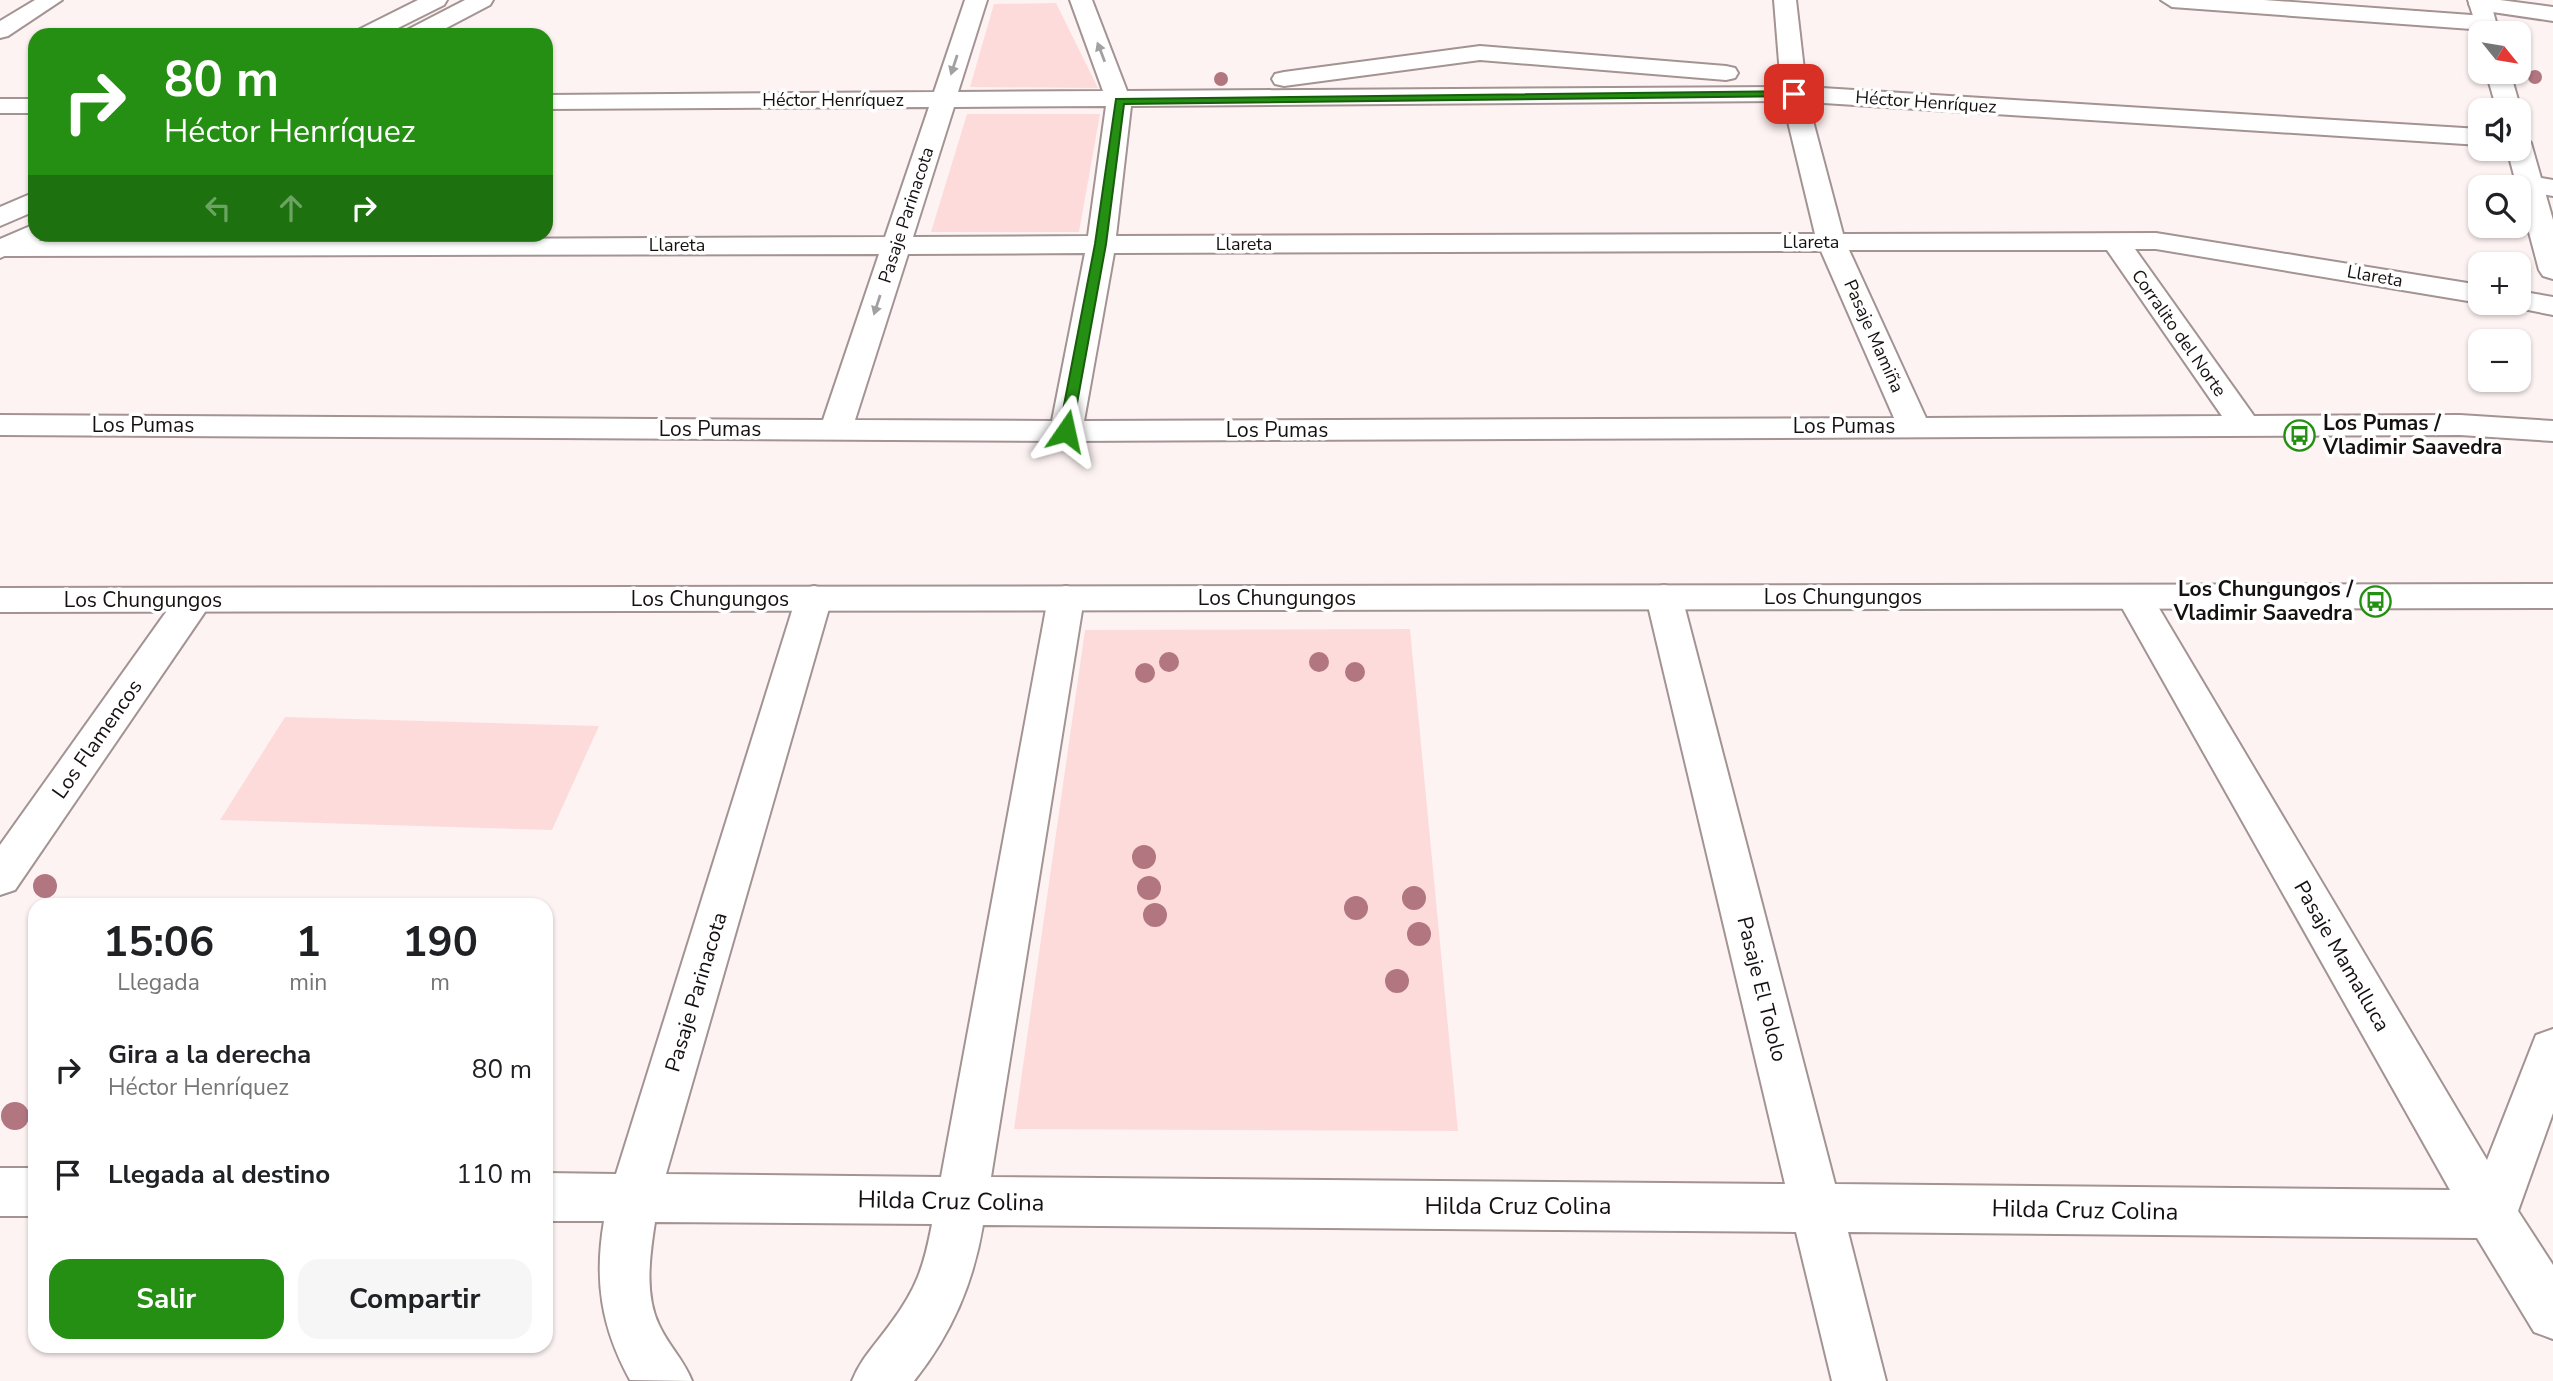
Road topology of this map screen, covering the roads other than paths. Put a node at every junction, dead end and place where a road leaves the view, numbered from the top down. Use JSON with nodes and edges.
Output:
{"nodes":[{"id":1,"x":51,"y":0,"type":"edge"},
{"id":2,"x":436,"y":0,"type":"edge"},
{"id":3,"x":482,"y":0,"type":"edge"},
{"id":4,"x":976,"y":0,"type":"edge"},
{"id":5,"x":1081,"y":0,"type":"edge"},
{"id":6,"x":1785,"y":0,"type":"edge"},
{"id":7,"x":2172,"y":0,"type":"edge"},
{"id":8,"x":2553,"y":14,"type":"edge"},
{"id":9,"x":2483,"y":15,"type":"edge"},
{"id":10,"x":380,"y":28,"type":"edge"},
{"id":11,"x":428,"y":28,"type":"edge"},
{"id":12,"x":0,"y":31,"type":"edge"},
{"id":13,"x":1793,"y":86,"type":"junction"},
{"id":14,"x":943,"y":100,"type":"junction"},
{"id":15,"x":1119,"y":101,"type":"junction"},
{"id":16,"x":553,"y":102,"type":"edge"},
{"id":17,"x":0,"y":106,"type":"edge"},
{"id":18,"x":28,"y":106,"type":"edge"},
{"id":19,"x":2468,"y":136,"type":"edge"},
{"id":20,"x":2528,"y":161,"type":"edge"},
{"id":21,"x":2541,"y":186,"type":"edge"},
{"id":22,"x":28,"y":204,"type":"edge"},
{"id":23,"x":0,"y":218,"type":"edge"},
{"id":24,"x":28,"y":236,"type":"edge"},
{"id":25,"x":2115,"y":241,"type":"junction"},
{"id":26,"x":1831,"y":242,"type":"junction"},
{"id":27,"x":1101,"y":244,"type":"junction"},
{"id":28,"x":896,"y":245,"type":"junction"},
{"id":29,"x":2,"y":249,"type":"edge"},
{"id":30,"x":2553,"y":270,"type":"edge"},
{"id":31,"x":2468,"y":292,"type":"edge"},
{"id":32,"x":2531,"y":302,"type":"edge"},
{"id":33,"x":2553,"y":306,"type":"edge"},
{"id":34,"x":0,"y":425,"type":"edge"},
{"id":35,"x":1914,"y":425,"type":"junction"},
{"id":36,"x":2244,"y":425,"type":"junction"},
{"id":37,"x":836,"y":429,"type":"junction"},
{"id":38,"x":1066,"y":431,"type":"junction"},
{"id":39,"x":2553,"y":431,"type":"edge"},
{"id":40,"x":2553,"y":596,"type":"edge"},
{"id":41,"x":1664,"y":597,"type":"junction"},
{"id":42,"x":2134,"y":597,"type":"junction"},
{"id":43,"x":814,"y":598,"type":"junction"},
{"id":44,"x":1066,"y":598,"type":"junction"},
{"id":45,"x":0,"y":600,"type":"edge"},
{"id":46,"x":194,"y":600,"type":"junction"},
{"id":47,"x":0,"y":878,"type":"edge"},
{"id":48,"x":2553,"y":1049,"type":"edge"},
{"id":49,"x":0,"y":1192,"type":"edge"},
{"id":50,"x":28,"y":1192,"type":"edge"},
{"id":51,"x":553,"y":1197,"type":"edge"},
{"id":52,"x":634,"y":1198,"type":"junction"},
{"id":53,"x":962,"y":1201,"type":"junction"},
{"id":54,"x":1816,"y":1208,"type":"junction"},
{"id":55,"x":2491,"y":1214,"type":"junction"},
{"id":56,"x":2553,"y":1313,"type":"edge"},
{"id":57,"x":665,"y":1381,"type":"edge"},
{"id":58,"x":879,"y":1381,"type":"edge"},
{"id":59,"x":1859,"y":1381,"type":"edge"}],
"edges":[{"from":1,"to":12,"type":"street"},
{"from":2,"to":10,"type":"street"},
{"from":3,"to":11,"type":"street"},
{"from":4,"to":14,"type":"street","name":"Pasaje Parinacota","one_way":true},
{"from":15,"to":5,"type":"street","one_way":true},
{"from":6,"to":13,"type":"street","name":"Pasaje Mamiña"},
{"from":7,"to":9,"type":"street"},
{"from":8,"to":9,"type":"street"},
{"from":13,"to":15,"type":"street","name":"Héctor Henríquez"},
{"from":13,"to":15,"type":"street","name":"Héctor Henríquez"},
{"from":13,"to":19,"type":"street","name":"Héctor Henríquez"},
{"from":13,"to":26,"type":"street","name":"Pasaje Mamiña"},
{"from":14,"to":15,"type":"street","name":"Héctor Henríquez"},
{"from":14,"to":16,"type":"street","name":"Héctor Henríquez"},
{"from":14,"to":28,"type":"street","name":"Pasaje Parinacota"},
{"from":15,"to":27,"type":"street"},
{"from":17,"to":18,"type":"street"},
{"from":20,"to":21,"type":"street"},
{"from":21,"to":30,"type":"street"},
{"from":22,"to":23,"type":"street"},
{"from":24,"to":29,"type":"street"},
{"from":25,"to":26,"type":"street","name":"Llareta"},
{"from":25,"to":31,"type":"street","name":"Llareta"},
{"from":25,"to":36,"type":"street","name":"Corralito del Norte"},
{"from":26,"to":27,"type":"street","name":"Llareta"},
{"from":26,"to":35,"type":"street","name":"Pasaje Mamiña"},
{"from":27,"to":28,"type":"street","name":"Llareta"},
{"from":27,"to":38,"type":"street"},
{"from":28,"to":29,"type":"street","name":"Llareta"},
{"from":28,"to":37,"type":"street","name":"Pasaje Parinacota","one_way":true},
{"from":32,"to":33,"type":"street"},
{"from":34,"to":37,"type":"street","name":"Los Pumas"},
{"from":35,"to":36,"type":"street","name":"Los Pumas"},
{"from":35,"to":38,"type":"street","name":"Los Pumas"},
{"from":36,"to":39,"type":"street","name":"Los Pumas"},
{"from":37,"to":38,"type":"street","name":"Los Pumas"},
{"from":40,"to":42,"type":"street","name":"Los Chungungos"},
{"from":41,"to":42,"type":"street","name":"Los Chungungos"},
{"from":41,"to":44,"type":"street","name":"Los Chungungos"},
{"from":41,"to":54,"type":"street","name":"Pasaje El Tololo"},
{"from":42,"to":55,"type":"street","name":"Pasaje Mamalluca"},
{"from":43,"to":44,"type":"street","name":"Los Chungungos"},
{"from":43,"to":46,"type":"street","name":"Los Chungungos"},
{"from":43,"to":52,"type":"street","name":"Pasaje Parinacota"},
{"from":44,"to":53,"type":"street"},
{"from":45,"to":46,"type":"street","name":"Los Chungungos"},
{"from":46,"to":47,"type":"street","name":"Los Flamencos"},
{"from":48,"to":55,"type":"street"},
{"from":49,"to":50,"type":"street"},
{"from":51,"to":52,"type":"street","name":"Hilda Cruz Colina"},
{"from":52,"to":53,"type":"street","name":"Hilda Cruz Colina"},
{"from":52,"to":57,"type":"street","name":"Pasaje Parinacota"},
{"from":53,"to":54,"type":"street","name":"Hilda Cruz Colina"},
{"from":53,"to":58,"type":"street"},
{"from":54,"to":55,"type":"street","name":"Hilda Cruz Colina"},
{"from":54,"to":59,"type":"street","name":"Pasaje El Tololo"},
{"from":55,"to":56,"type":"street","name":"Pasaje Mamalluca"}]}
